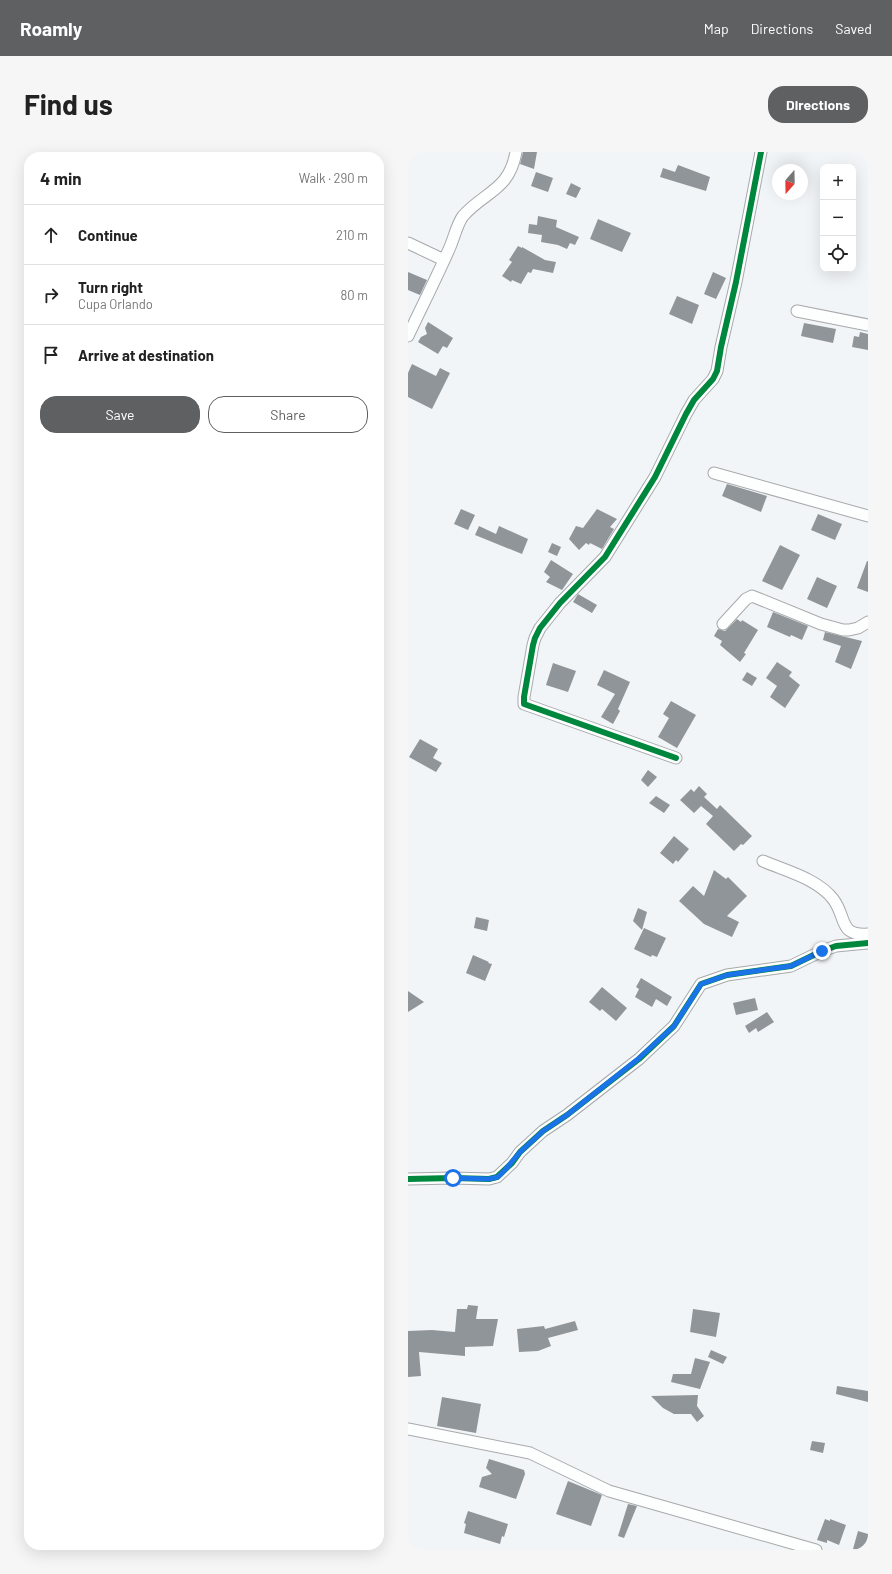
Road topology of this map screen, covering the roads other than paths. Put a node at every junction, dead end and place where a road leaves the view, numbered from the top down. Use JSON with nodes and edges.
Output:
{"nodes":[{"id":1,"x":516,"y":152,"type":"edge"},
{"id":2,"x":761,"y":152,"type":"edge"},
{"id":3,"x":408,"y":243,"type":"edge"},
{"id":4,"x":444,"y":260,"type":"junction"},
{"id":5,"x":797,"y":311,"type":"dead end"},
{"id":6,"x":868,"y":325,"type":"edge"},
{"id":7,"x":408,"y":336,"type":"edge"},
{"id":8,"x":714,"y":473,"type":"dead end"},
{"id":9,"x":868,"y":516,"type":"edge"},
{"id":10,"x":868,"y":622,"type":"edge"},
{"id":11,"x":723,"y":624,"type":"dead end"},
{"id":12,"x":676,"y":758,"type":"dead end"},
{"id":13,"x":763,"y":861,"type":"dead end"},
{"id":14,"x":868,"y":934,"type":"edge"},
{"id":15,"x":868,"y":943,"type":"edge"},
{"id":16,"x":408,"y":1179,"type":"edge"},
{"id":17,"x":408,"y":1429,"type":"edge"},
{"id":18,"x":816,"y":1550,"type":"edge"}],
"edges":[{"from":1,"to":4,"type":"street"},
{"from":2,"to":12,"type":"street"},
{"from":3,"to":4,"type":"street"},
{"from":4,"to":7,"type":"street"},
{"from":5,"to":6,"type":"street"},
{"from":8,"to":9,"type":"street"},
{"from":10,"to":11,"type":"street"},
{"from":13,"to":14,"type":"street"},
{"from":15,"to":16,"type":"street"},
{"from":17,"to":18,"type":"street"}]}
